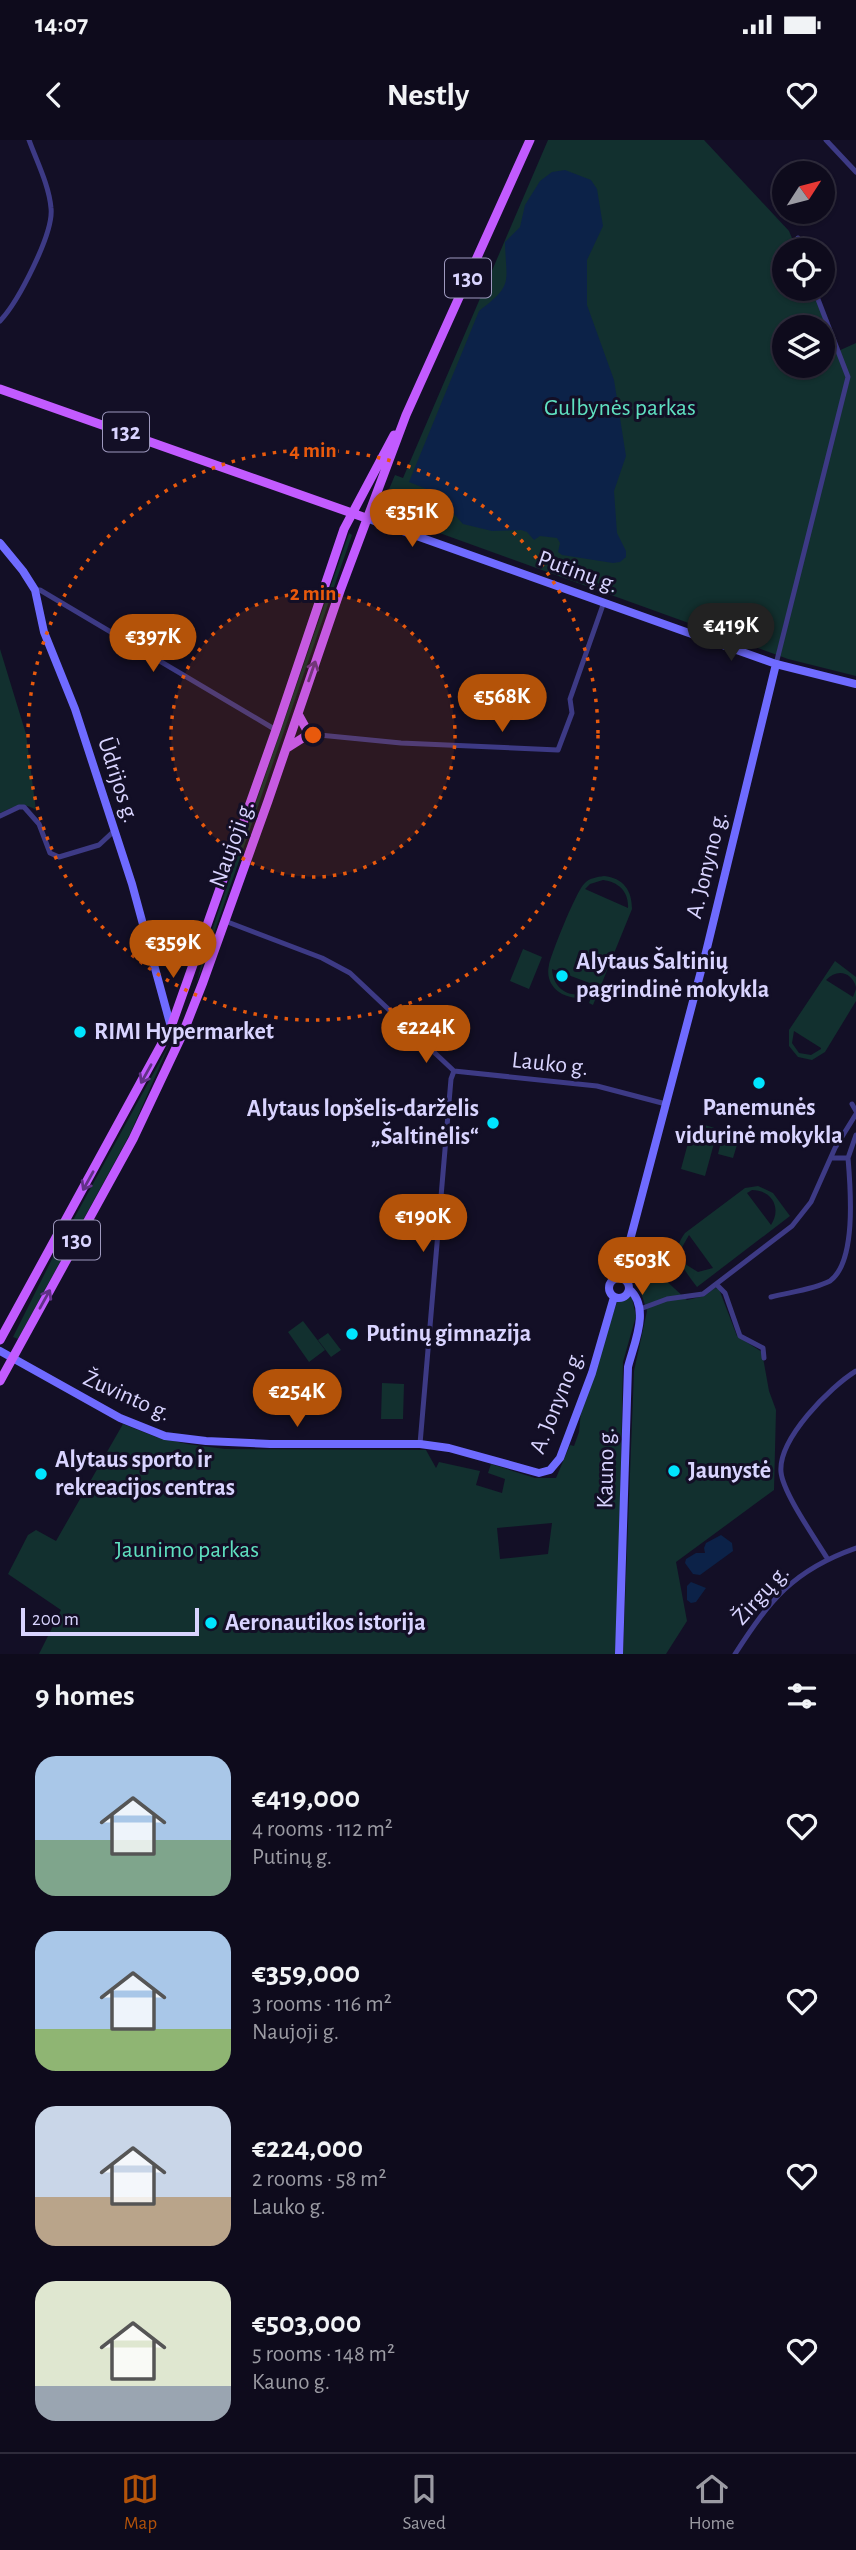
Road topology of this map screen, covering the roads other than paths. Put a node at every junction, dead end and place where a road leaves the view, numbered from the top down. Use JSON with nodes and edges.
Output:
{"nodes":[{"id":1,"x":29,"y":140,"type":"edge"},
{"id":2,"x":530,"y":140,"type":"edge"},
{"id":3,"x":826,"y":140,"type":"edge"},
{"id":4,"x":856,"y":172,"type":"edge"},
{"id":5,"x":819,"y":301,"type":"edge"},
{"id":6,"x":0,"y":321,"type":"edge"},
{"id":7,"x":0,"y":388,"type":"edge"},
{"id":8,"x":406,"y":415,"type":"junction"},
{"id":9,"x":352,"y":513,"type":"junction"},
{"id":10,"x":366,"y":518,"type":"junction"},
{"id":11,"x":0,"y":543,"type":"edge"},
{"id":12,"x":35,"y":590,"type":"junction"},
{"id":13,"x":604,"y":603,"type":"junction"},
{"id":14,"x":776,"y":664,"type":"junction"},
{"id":15,"x":856,"y":684,"type":"edge"},
{"id":16,"x":298,"y":713,"type":"junction"},
{"id":17,"x":276,"y":730,"type":"junction"},
{"id":18,"x":309,"y":734,"type":"junction"},
{"id":19,"x":286,"y":749,"type":"junction"},
{"id":20,"x":0,"y":816,"type":"edge"},
{"id":21,"x":114,"y":831,"type":"junction"},
{"id":22,"x":225,"y":921,"type":"junction"},
{"id":23,"x":171,"y":1027,"type":"junction"},
{"id":24,"x":183,"y":1033,"type":"junction"},
{"id":25,"x":454,"y":1071,"type":"junction"},
{"id":26,"x":667,"y":1104,"type":"junction"},
{"id":27,"x":852,"y":1104,"type":"dead end"},
{"id":28,"x":856,"y":1113,"type":"edge"},
{"id":29,"x":856,"y":1135,"type":"edge"},
{"id":30,"x":831,"y":1158,"type":"junction"},
{"id":31,"x":848,"y":1158,"type":"junction"},
{"id":32,"x":620,"y":1278,"type":"junction"},
{"id":33,"x":716,"y":1284,"type":"junction"},
{"id":34,"x":629,"y":1289,"type":"junction"},
{"id":35,"x":614,"y":1297,"type":"junction"},
{"id":36,"x":772,"y":1297,"type":"dead end"},
{"id":37,"x":640,"y":1309,"type":"junction"},
{"id":38,"x":0,"y":1340,"type":"edge"},
{"id":39,"x":0,"y":1351,"type":"edge"},
{"id":40,"x":764,"y":1358,"type":"dead end"},
{"id":41,"x":12,"y":1359,"type":"junction"},
{"id":42,"x":856,"y":1371,"type":"edge"},
{"id":43,"x":0,"y":1381,"type":"edge"},
{"id":44,"x":420,"y":1444,"type":"junction"},
{"id":45,"x":539,"y":1473,"type":"joint"},
{"id":46,"x":856,"y":1548,"type":"edge"},
{"id":47,"x":827,"y":1558,"type":"junction"},
{"id":48,"x":619,"y":1654,"type":"edge"},
{"id":49,"x":735,"y":1654,"type":"edge"}],
"edges":[{"from":1,"to":6,"type":"street"},
{"from":2,"to":8,"type":"main road","name":"Naujoji g.","number":"130"},
{"from":3,"to":4,"type":"street"},
{"from":5,"to":14,"type":"street"},
{"from":7,"to":9,"type":"main road","number":"132"},
{"from":8,"to":9,"type":"main road","name":"Naujoji g."},
{"from":8,"to":10,"type":"main road","name":"Naujoji g.","number":"130"},
{"from":9,"to":10,"type":"main road","number":"132"},
{"from":9,"to":17,"type":"main road","name":"Naujoji g.","number":"130"},
{"from":10,"to":13,"type":"street","name":"Putinų g."},
{"from":16,"to":10,"type":"main road","name":"Naujoji g.","number":"130","one_way":true},
{"from":11,"to":12,"type":"street","name":"Ūdrijos g."},
{"from":12,"to":17,"type":"street"},
{"from":12,"to":21,"type":"street","name":"Ūdrijos g."},
{"from":13,"to":14,"type":"street","name":"Putinų g."},
{"from":13,"to":18,"type":"street"},
{"from":14,"to":15,"type":"street","name":"Putinų g."},
{"from":14,"to":26,"type":"street","name":"A. Jonyno g."},
{"from":16,"to":18,"type":"main road"},
{"from":16,"to":19,"type":"main road","name":"Naujoji g.","number":"130"},
{"from":17,"to":23,"type":"main road","name":"Naujoji g.","number":"130"},
{"from":18,"to":19,"type":"main road"},
{"from":19,"to":22,"type":"main road","name":"Naujoji g.","number":"130"},
{"from":20,"to":21,"type":"street"},
{"from":21,"to":23,"type":"street","name":"Ūdrijos g."},
{"from":22,"to":24,"type":"main road","name":"Naujoji g.","number":"130"},
{"from":22,"to":25,"type":"street"},
{"from":23,"to":24,"type":"street"},
{"from":23,"to":38,"type":"main road","name":"Naujoji g.","number":"130","one_way":true},
{"from":41,"to":24,"type":"main road","name":"Naujoji g.","number":"130","one_way":true},
{"from":25,"to":26,"type":"street","name":"Lauko g."},
{"from":25,"to":44,"type":"street"},
{"from":26,"to":32,"type":"street","name":"A. Jonyno g."},
{"from":27,"to":28,"type":"street"},
{"from":28,"to":30,"type":"street"},
{"from":29,"to":31,"type":"street"},
{"from":30,"to":31,"type":"street"},
{"from":30,"to":33,"type":"street"},
{"from":31,"to":36,"type":"street"},
{"from":32,"to":34,"type":"street"},
{"from":32,"to":35,"type":"street"},
{"from":33,"to":37,"type":"street"},
{"from":33,"to":40,"type":"street"},
{"from":34,"to":35,"type":"street"},
{"from":34,"to":37,"type":"street"},
{"from":35,"to":45,"type":"street","name":"A. Jonyno g."},
{"from":37,"to":48,"type":"street","name":"Kauno g."},
{"from":39,"to":41,"type":"street","name":"Žuvinto g."},
{"from":41,"to":43,"type":"main road","name":"Naujoji g.","number":"130"},
{"from":41,"to":44,"type":"street","name":"Žuvinto g."},
{"from":42,"to":47,"type":"street"},
{"from":44,"to":45,"type":"street","name":"Žuvinto g."},
{"from":46,"to":47,"type":"street","name":"Žirgų g."},
{"from":47,"to":49,"type":"street","name":"Žirgų g."}]}
